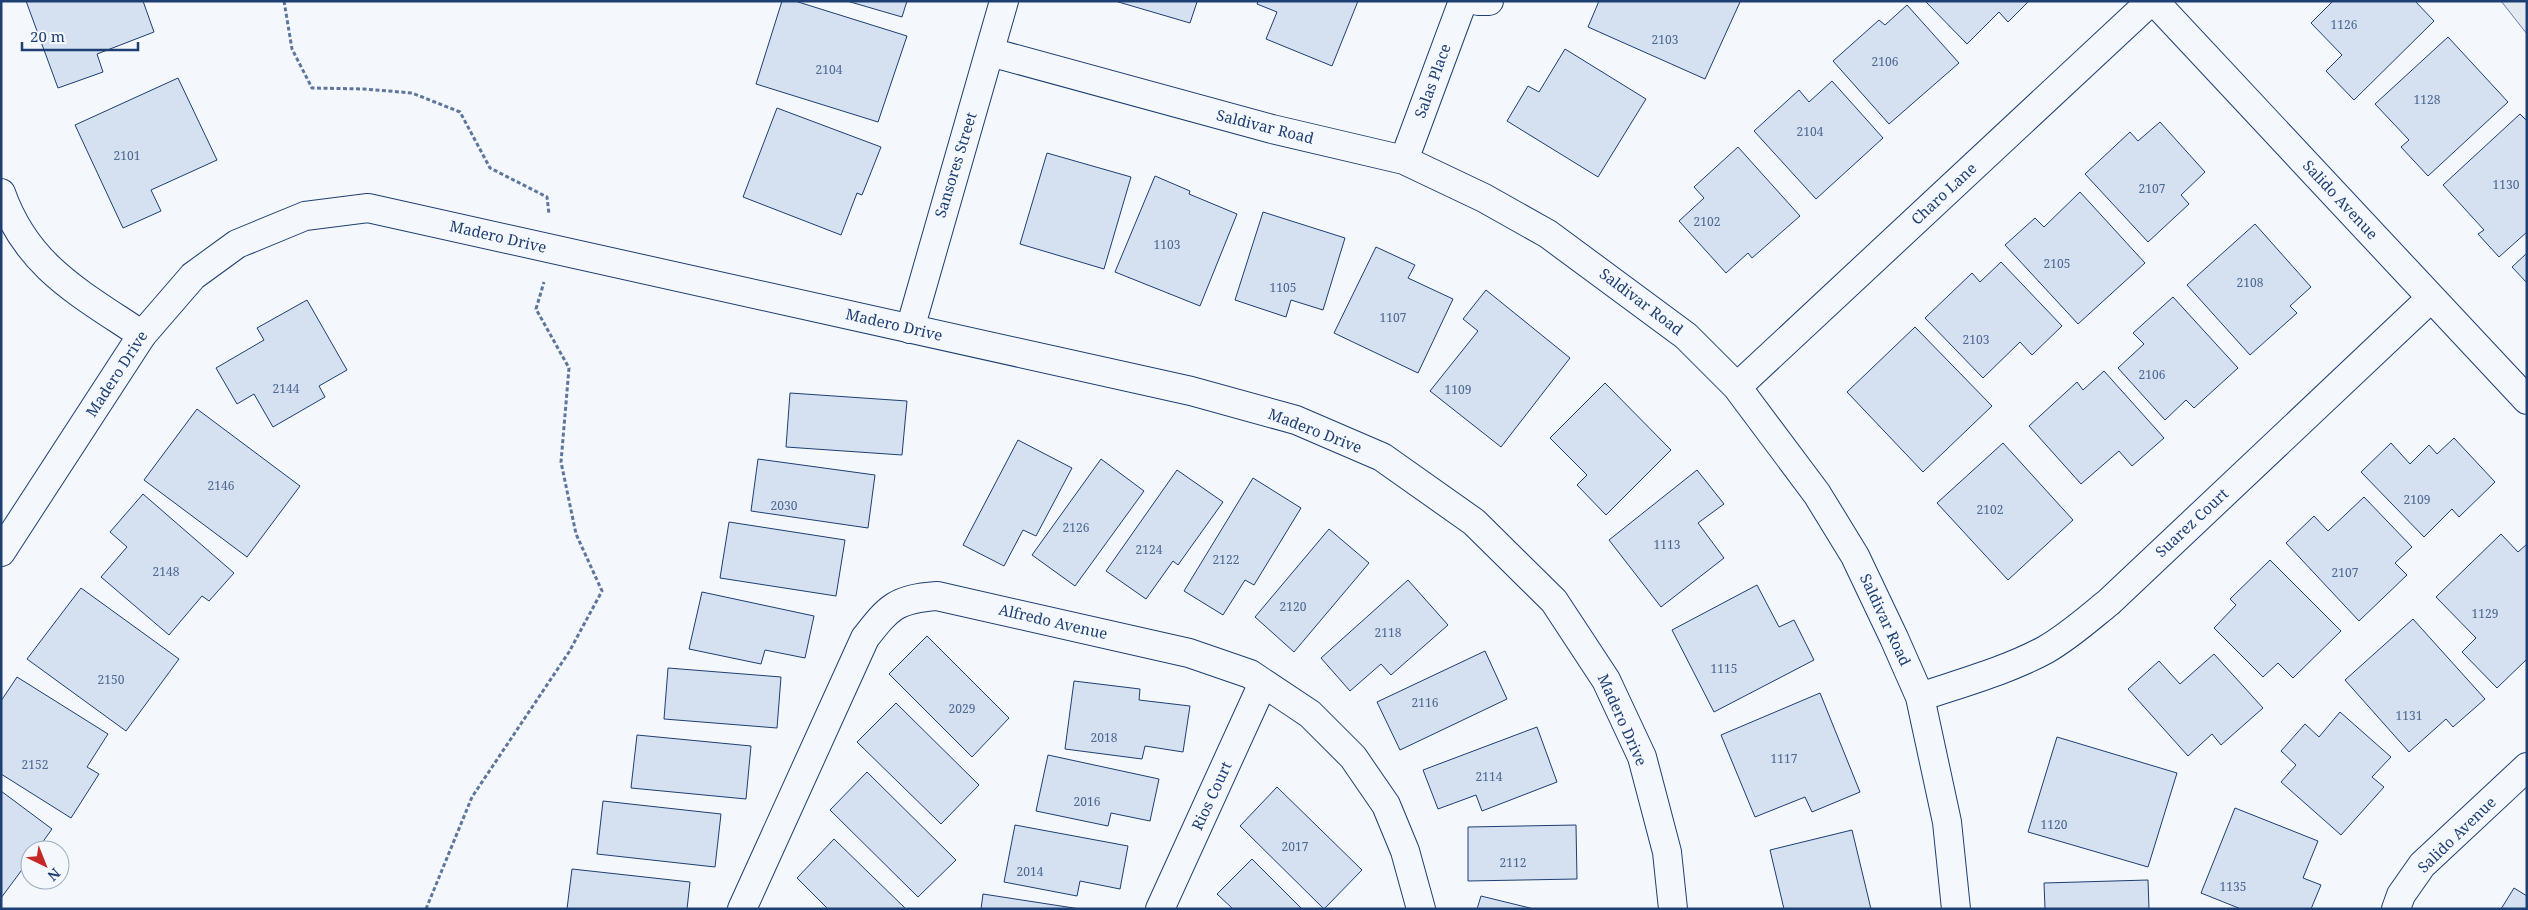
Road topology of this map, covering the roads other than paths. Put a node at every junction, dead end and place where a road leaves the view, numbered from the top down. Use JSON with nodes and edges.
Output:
{"nodes":[{"id":1,"x":1004,"y":1,"type":"edge"},
{"id":2,"x":1463,"y":1,"type":"edge"},
{"id":3,"x":1478,"y":1,"type":"edge"},
{"id":4,"x":1489,"y":1,"type":"edge"},
{"id":5,"x":2152,"y":1,"type":"edge"},
{"id":6,"x":990,"y":52,"type":"junction"},
{"id":7,"x":1404,"y":160,"type":"junction"},
{"id":8,"x":1,"y":192,"type":"edge"},
{"id":9,"x":2431,"y":298,"type":"junction"},
{"id":10,"x":910,"y":329,"type":"junction"},
{"id":11,"x":142,"y":335,"type":"junction"},
{"id":12,"x":1737,"y":387,"type":"junction"},
{"id":13,"x":2527,"y":400,"type":"edge"},
{"id":14,"x":1,"y":552,"type":"edge"},
{"id":15,"x":1263,"y":683,"type":"junction"},
{"id":16,"x":1920,"y":697,"type":"junction"},
{"id":17,"x":2527,"y":767,"type":"edge"},
{"id":18,"x":742,"y":909,"type":"edge"},
{"id":19,"x":1160,"y":909,"type":"edge"},
{"id":20,"x":1421,"y":909,"type":"edge"},
{"id":21,"x":1674,"y":909,"type":"edge"},
{"id":22,"x":1956,"y":909,"type":"edge"},
{"id":23,"x":2396,"y":909,"type":"edge"}],
"edges":[{"from":1,"to":6,"type":"street","name":"Sansores Street"},
{"from":2,"to":7,"type":"street","name":"Salas Place"},
{"from":3,"to":4,"type":"street"},
{"from":5,"to":9,"type":"street","name":"Salido Avenue"},
{"from":5,"to":12,"type":"street","name":"Charo Lane"},
{"from":6,"to":7,"type":"street","name":"Saldivar Road"},
{"from":6,"to":10,"type":"street","name":"Sansores Street"},
{"from":7,"to":12,"type":"street","name":"Saldivar Road"},
{"from":8,"to":11,"type":"street"},
{"from":9,"to":13,"type":"street","name":"Salido Avenue"},
{"from":9,"to":16,"type":"street","name":"Suarez Court"},
{"from":10,"to":11,"type":"street","name":"Madero Drive"},
{"from":10,"to":21,"type":"street","name":"Madero Drive"},
{"from":11,"to":14,"type":"street","name":"Madero Drive"},
{"from":12,"to":16,"type":"street","name":"Saldivar Road"},
{"from":15,"to":18,"type":"street","name":"Alfredo Avenue"},
{"from":15,"to":19,"type":"street","name":"Rios Court"},
{"from":15,"to":20,"type":"street","name":"Alfredo Avenue"},
{"from":16,"to":22,"type":"street","name":"Saldivar Road"},
{"from":17,"to":23,"type":"street","name":"Salido Avenue"}]}
